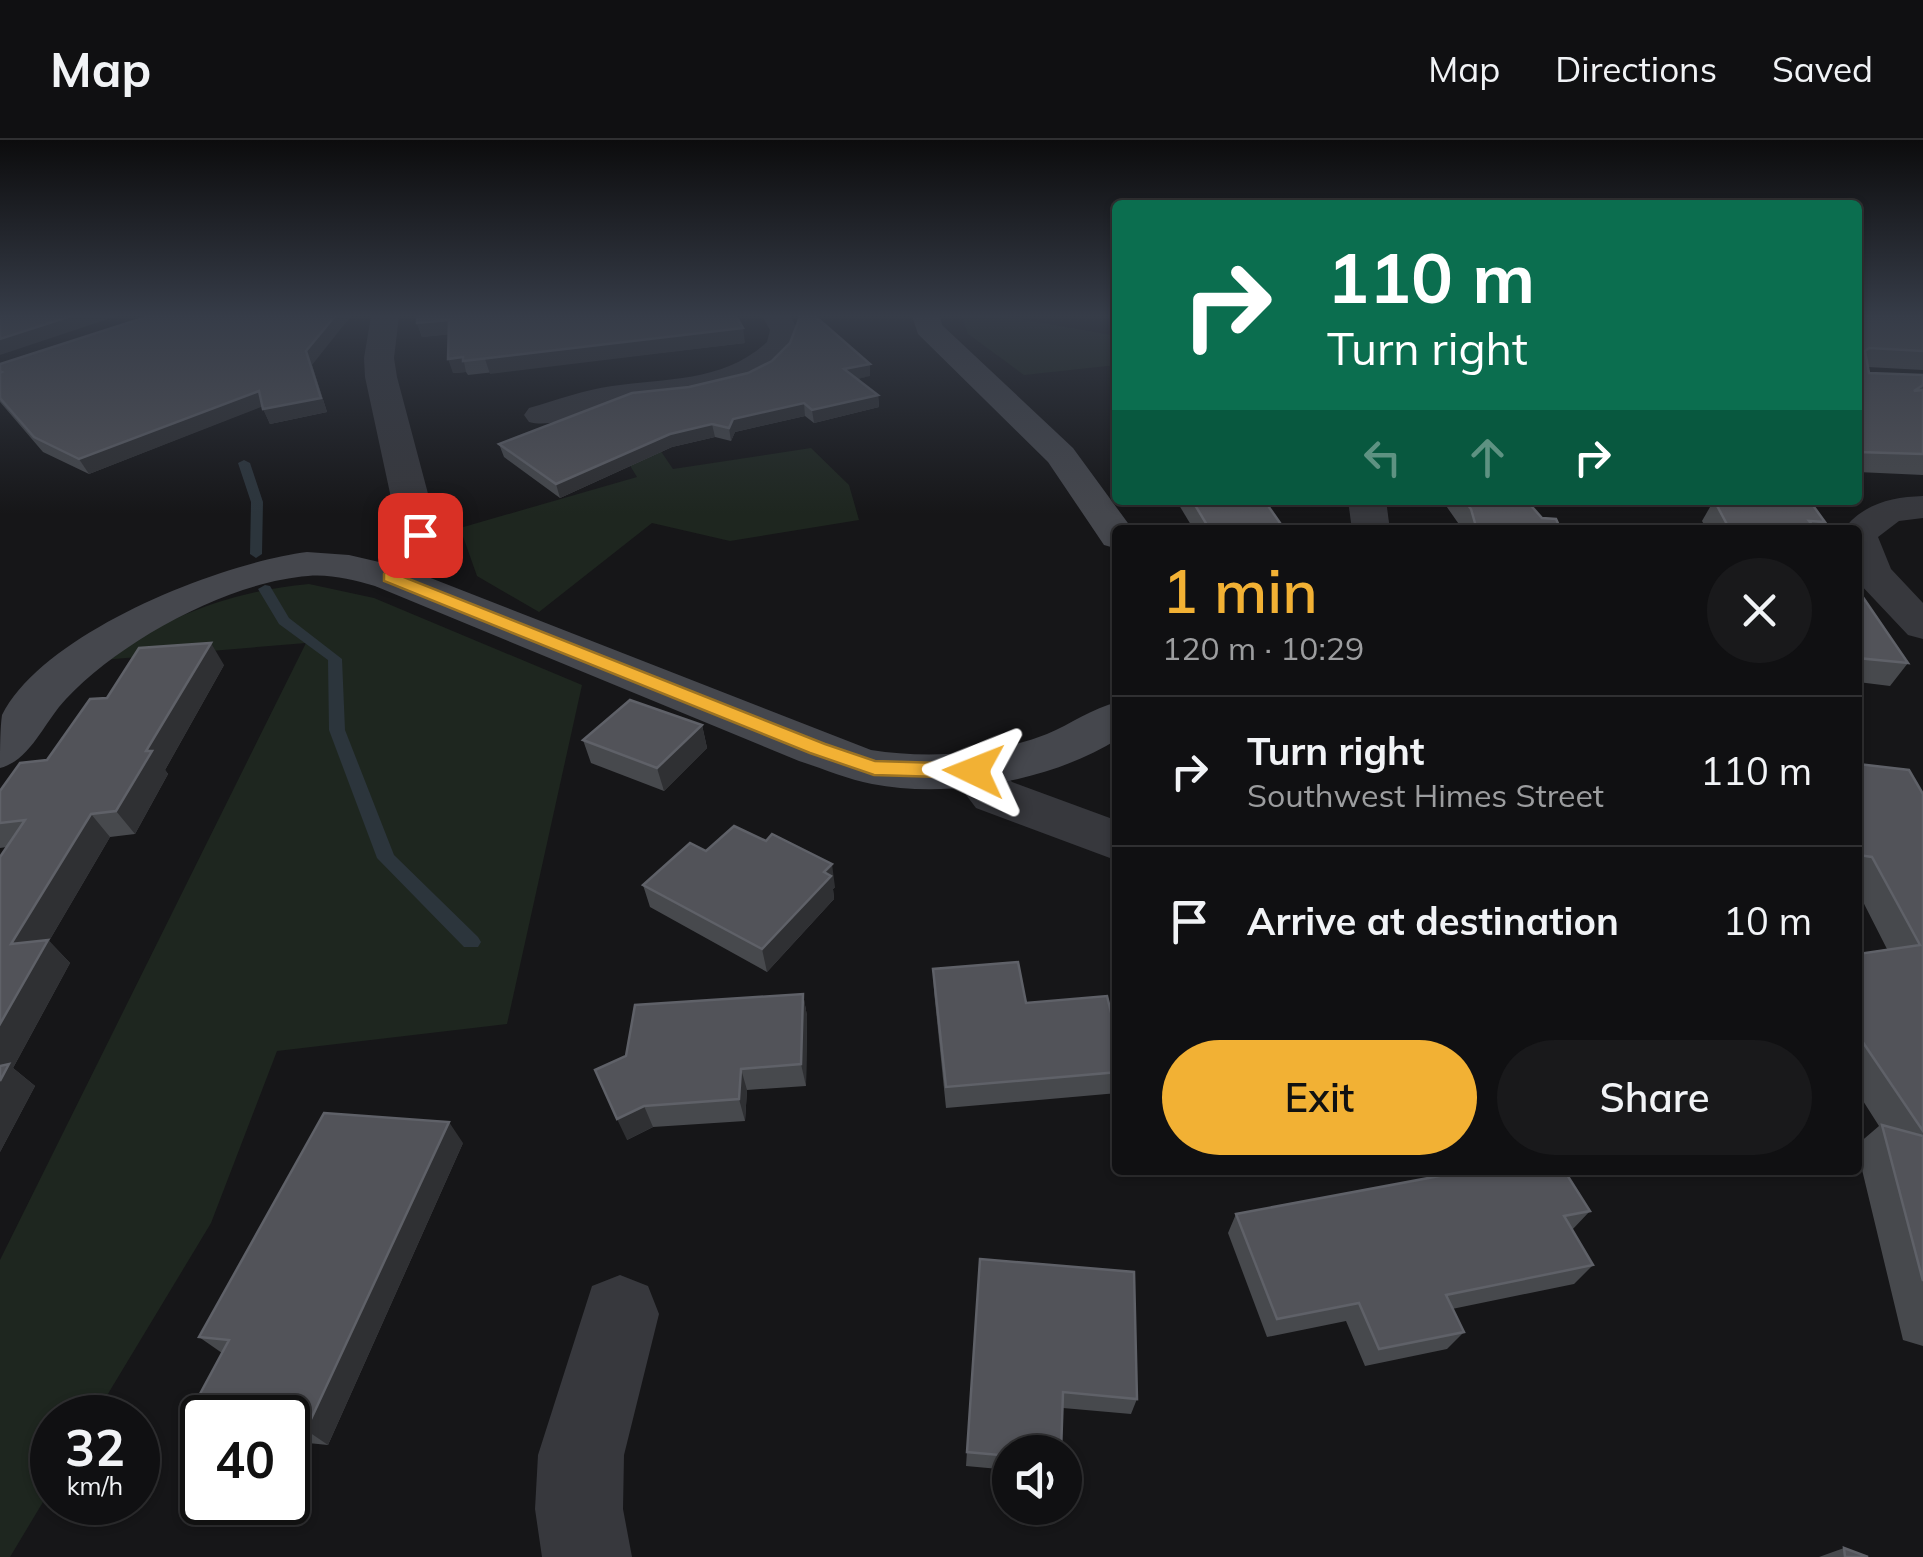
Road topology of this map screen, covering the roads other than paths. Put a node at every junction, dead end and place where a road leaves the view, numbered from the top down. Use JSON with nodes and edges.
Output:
{"nodes":[{"id":1,"x":383,"y":382,"type":"edge"},
{"id":2,"x":704,"y":382,"type":"edge"},
{"id":3,"x":985,"y":382,"type":"edge"},
{"id":4,"x":541,"y":416,"type":"dead end"},
{"id":5,"x":1923,"y":507,"type":"edge"},
{"id":6,"x":1112,"y":529,"type":"edge"},
{"id":7,"x":1862,"y":530,"type":"edge"},
{"id":8,"x":1862,"y":559,"type":"edge"},
{"id":9,"x":390,"y":578,"type":"junction"},
{"id":10,"x":1923,"y":626,"type":"edge"},
{"id":11,"x":1112,"y":721,"type":"edge"},
{"id":12,"x":0,"y":752,"type":"edge"},
{"id":13,"x":974,"y":771,"type":"junction"},
{"id":14,"x":1112,"y":840,"type":"edge"},
{"id":15,"x":620,"y":1314,"type":"dead end"},
{"id":16,"x":587,"y":1557,"type":"edge"}],
"edges":[{"from":1,"to":9,"type":"street"},
{"from":2,"to":4,"type":"street"},
{"from":3,"to":6,"type":"street"},
{"from":5,"to":7,"type":"street"},
{"from":8,"to":10,"type":"street"},
{"from":9,"to":12,"type":"street"},
{"from":9,"to":13,"type":"street"},
{"from":11,"to":13,"type":"street"},
{"from":13,"to":14,"type":"street"},
{"from":15,"to":16,"type":"street"}]}
